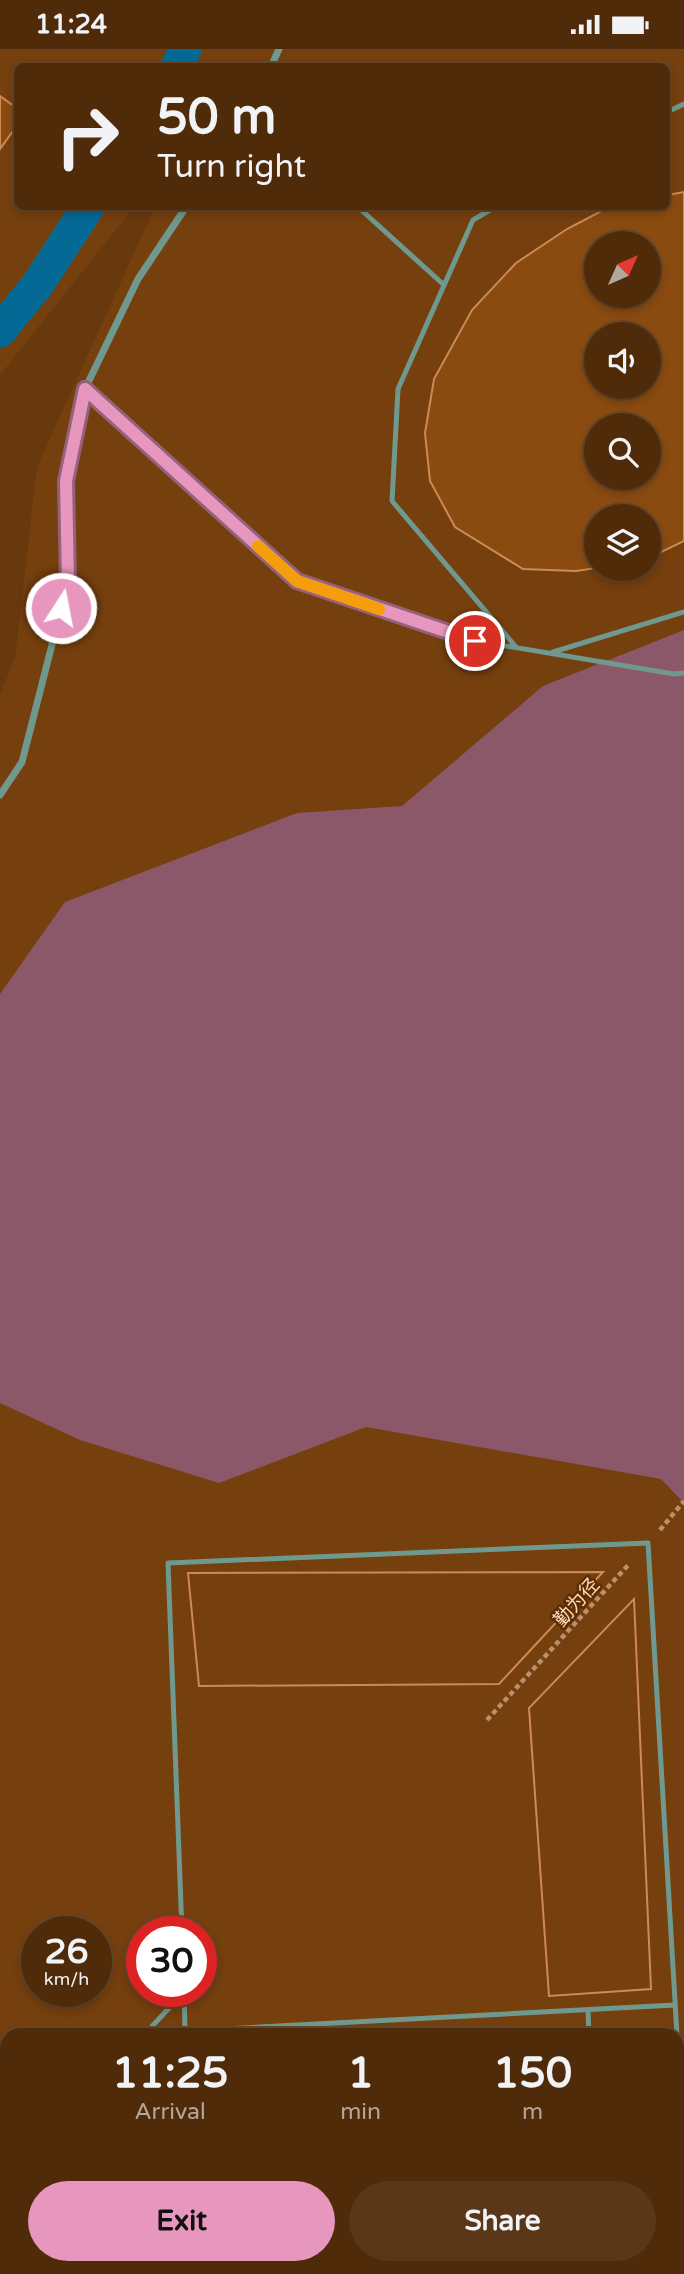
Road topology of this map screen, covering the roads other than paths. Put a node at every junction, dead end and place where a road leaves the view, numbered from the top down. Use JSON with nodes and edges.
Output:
{"nodes":[{"id":1,"x":184,"y":210,"type":"edge"},
{"id":2,"x":361,"y":210,"type":"edge"},
{"id":3,"x":490,"y":210,"type":"edge"},
{"id":4,"x":444,"y":285,"type":"junction"},
{"id":5,"x":85,"y":389,"type":"junction"},
{"id":6,"x":684,"y":612,"type":"edge"},
{"id":7,"x":516,"y":648,"type":"junction"},
{"id":8,"x":550,"y":654,"type":"junction"},
{"id":9,"x":684,"y":673,"type":"edge"},
{"id":10,"x":0,"y":795,"type":"edge"},
{"id":11,"x":181,"y":1916,"type":"edge"},
{"id":12,"x":675,"y":2005,"type":"junction"},
{"id":13,"x":170,"y":2007,"type":"edge"},
{"id":14,"x":184,"y":2007,"type":"edge"},
{"id":15,"x":588,"y":2010,"type":"junction"},
{"id":16,"x":229,"y":2027,"type":"joint"},
{"id":17,"x":151,"y":2028,"type":"edge"},
{"id":18,"x":185,"y":2028,"type":"edge"},
{"id":19,"x":218,"y":2028,"type":"edge"},
{"id":20,"x":589,"y":2028,"type":"edge"},
{"id":21,"x":676,"y":2028,"type":"edge"}],
"edges":[{"from":1,"to":5,"type":"street"},
{"from":2,"to":4,"type":"lane"},
{"from":3,"to":4,"type":"lane"},
{"from":4,"to":7,"type":"lane"},
{"from":5,"to":7,"type":"lane"},
{"from":5,"to":10,"type":"street"},
{"from":6,"to":8,"type":"lane"},
{"from":7,"to":8,"type":"lane"},
{"from":8,"to":9,"type":"lane"},
{"from":11,"to":12,"type":"lane"},
{"from":12,"to":15,"type":"lane"},
{"from":12,"to":21,"type":"lane"},
{"from":13,"to":17,"type":"lane"},
{"from":14,"to":18,"type":"lane"},
{"from":15,"to":16,"type":"lane"},
{"from":15,"to":20,"type":"lane"},
{"from":16,"to":19,"type":"lane"}]}
